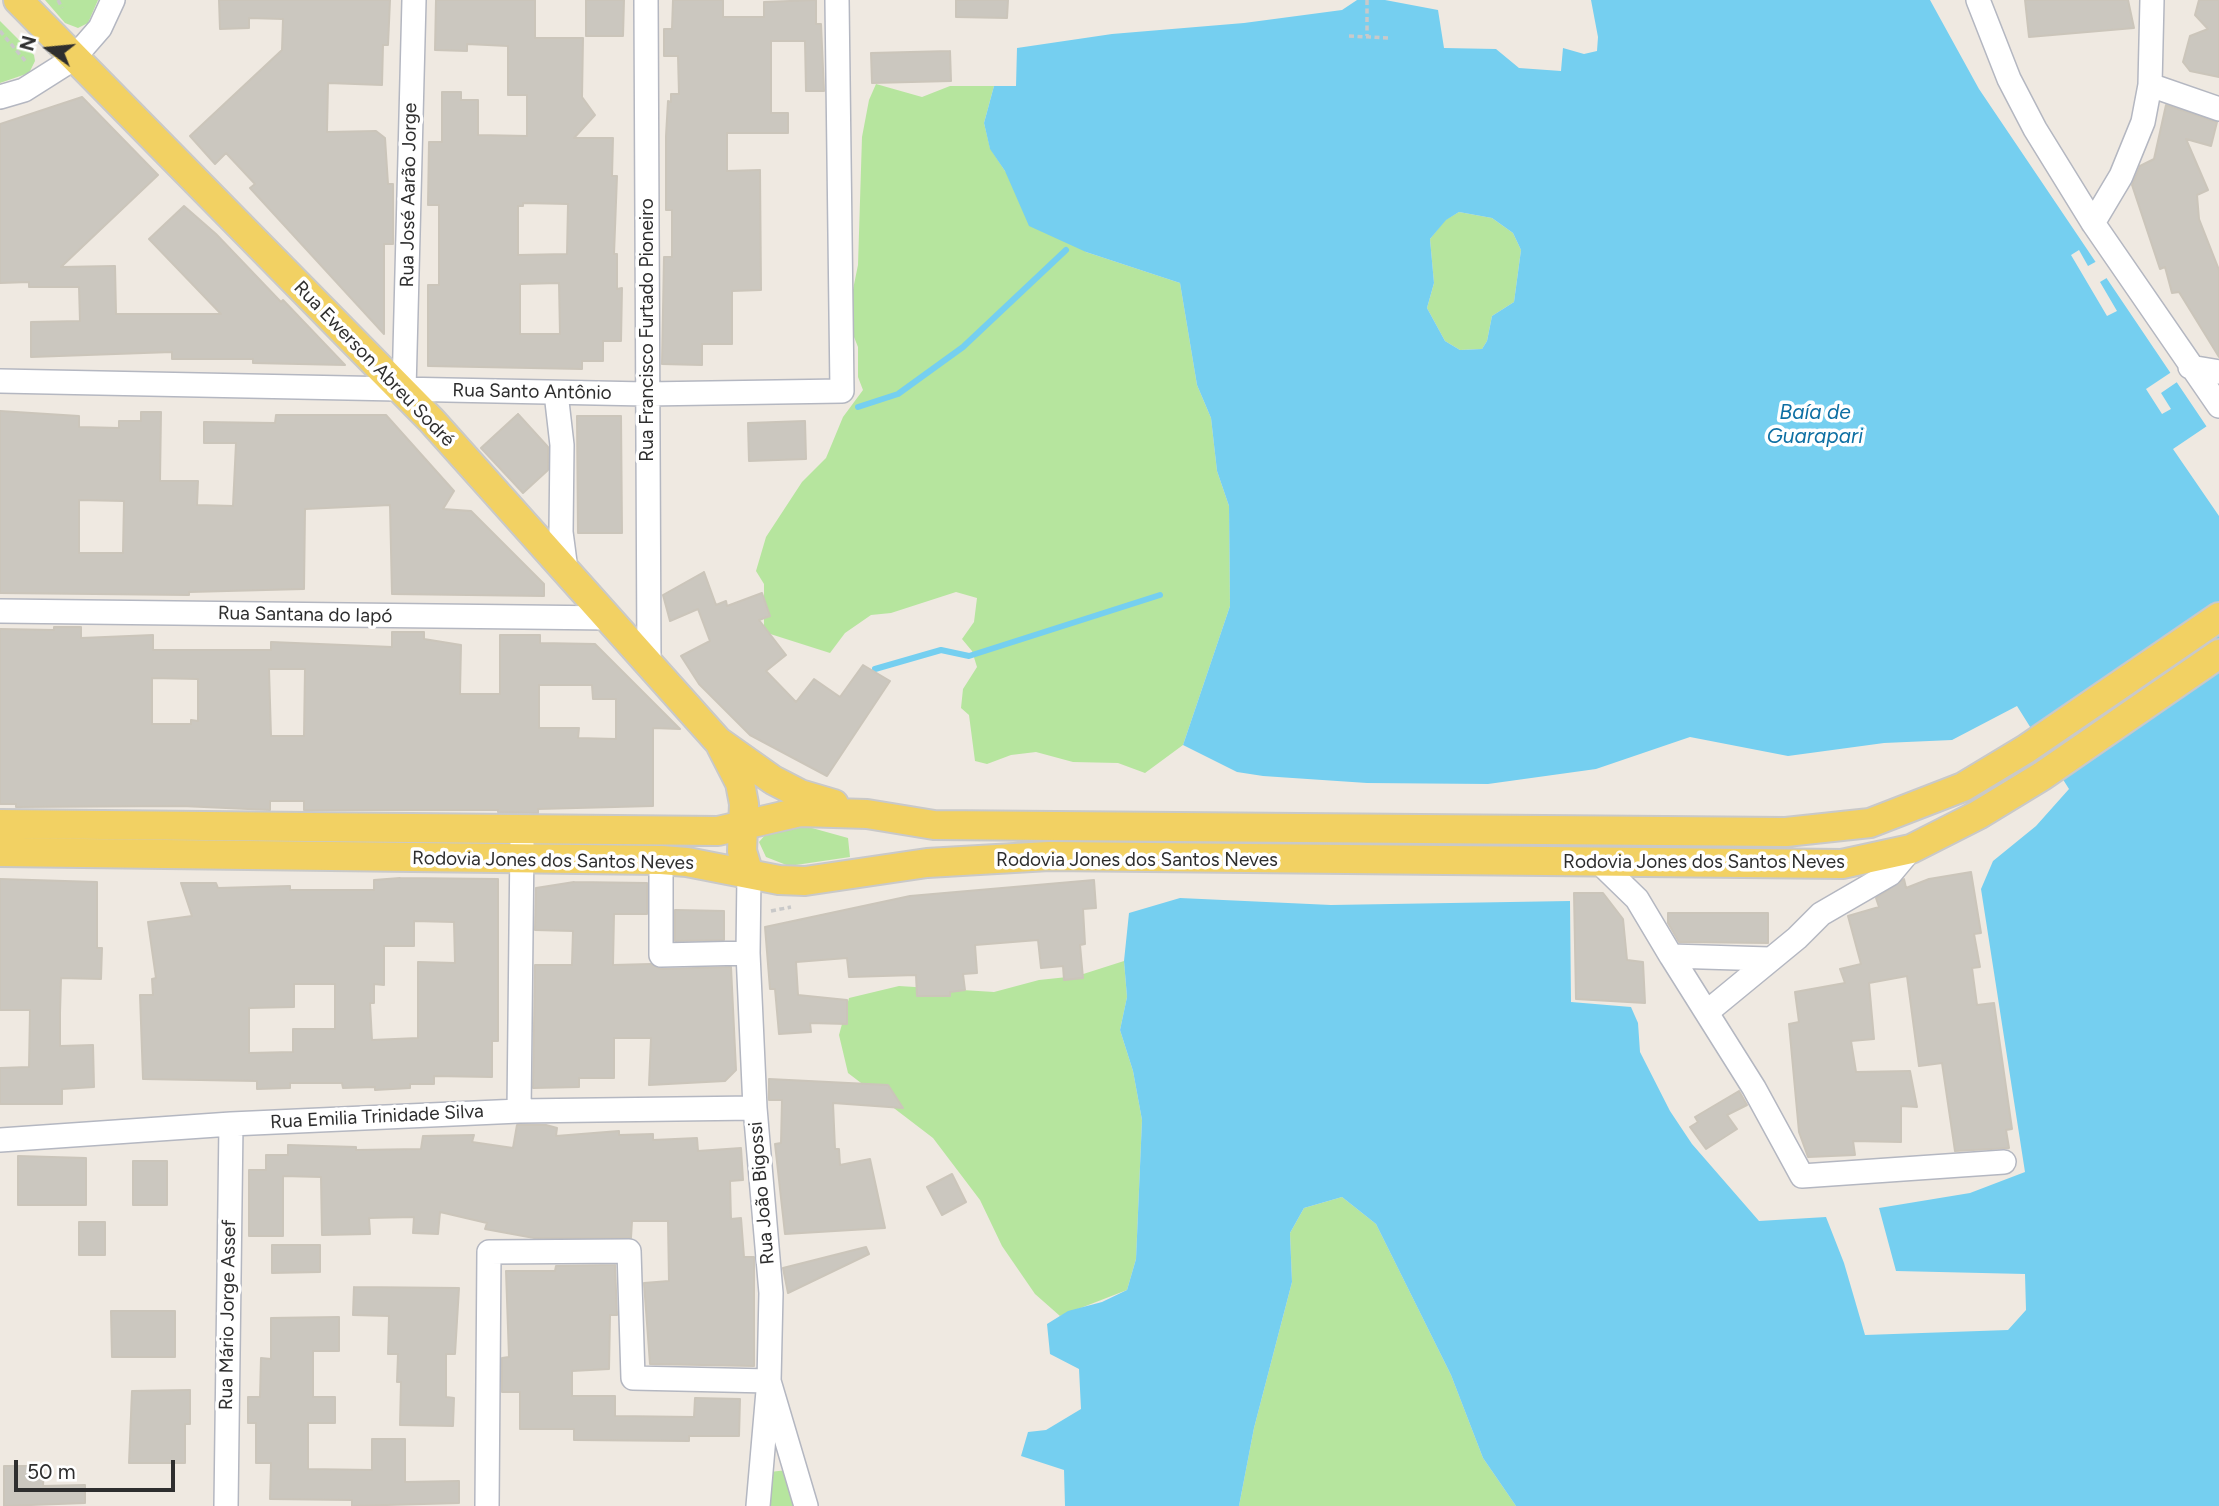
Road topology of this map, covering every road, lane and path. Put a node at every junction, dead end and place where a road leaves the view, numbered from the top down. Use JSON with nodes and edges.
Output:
{"nodes":[{"id":1,"x":18,"y":0,"type":"edge"},
{"id":2,"x":58,"y":0,"type":"edge"},
{"id":3,"x":113,"y":0,"type":"edge"},
{"id":4,"x":414,"y":0,"type":"edge"},
{"id":5,"x":646,"y":0,"type":"edge"},
{"id":6,"x":837,"y":0,"type":"edge"},
{"id":7,"x":1367,"y":0,"type":"edge"},
{"id":8,"x":1978,"y":0,"type":"edge"},
{"id":9,"x":2152,"y":0,"type":"edge"},
{"id":10,"x":62,"y":8,"type":"dead end"},
{"id":11,"x":0,"y":31,"type":"edge"},
{"id":12,"x":1349,"y":36,"type":"dead end"},
{"id":13,"x":1367,"y":37,"type":"junction"},
{"id":14,"x":1390,"y":38,"type":"dead end"},
{"id":15,"x":73,"y":59,"type":"junction"},
{"id":16,"x":24,"y":67,"type":"dead end"},
{"id":17,"x":2150,"y":85,"type":"junction"},
{"id":18,"x":0,"y":97,"type":"edge"},
{"id":19,"x":2219,"y":109,"type":"edge"},
{"id":20,"x":2093,"y":223,"type":"junction"},
{"id":21,"x":2190,"y":367,"type":"junction"},
{"id":22,"x":2219,"y":372,"type":"edge"},
{"id":23,"x":0,"y":381,"type":"edge"},
{"id":24,"x":402,"y":390,"type":"junction"},
{"id":25,"x":556,"y":393,"type":"junction"},
{"id":26,"x":646,"y":394,"type":"junction"},
{"id":27,"x":2219,"y":406,"type":"edge"},
{"id":28,"x":560,"y":563,"type":"junction"},
{"id":29,"x":0,"y":611,"type":"edge"},
{"id":30,"x":2219,"y":617,"type":"edge"},
{"id":31,"x":610,"y":618,"type":"junction"},
{"id":32,"x":2219,"y":654,"type":"edge"},
{"id":33,"x":649,"y":661,"type":"junction"},
{"id":34,"x":718,"y":741,"type":"junction"},
{"id":35,"x":867,"y":814,"type":"junction"},
{"id":36,"x":0,"y":824,"type":"edge"},
{"id":37,"x":261,"y":826,"type":"junction"},
{"id":38,"x":744,"y":827,"type":"junction"},
{"id":39,"x":521,"y":829,"type":"junction"},
{"id":40,"x":1911,"y":849,"type":"junction"},
{"id":41,"x":0,"y":852,"type":"edge"},
{"id":42,"x":260,"y":855,"type":"junction"},
{"id":43,"x":522,"y":858,"type":"junction"},
{"id":44,"x":661,"y":860,"type":"junction"},
{"id":45,"x":1601,"y":864,"type":"junction"},
{"id":46,"x":749,"y":874,"type":"junction"},
{"id":47,"x":748,"y":953,"type":"junction"},
{"id":48,"x":1671,"y":956,"type":"junction"},
{"id":49,"x":1769,"y":959,"type":"junction"},
{"id":50,"x":1707,"y":1012,"type":"junction"},
{"id":51,"x":755,"y":1108,"type":"junction"},
{"id":52,"x":519,"y":1111,"type":"junction"},
{"id":53,"x":231,"y":1124,"type":"junction"},
{"id":54,"x":0,"y":1140,"type":"edge"},
{"id":55,"x":2004,"y":1162,"type":"dead end"},
{"id":56,"x":769,"y":1381,"type":"junction"},
{"id":57,"x":226,"y":1506,"type":"edge"},
{"id":58,"x":487,"y":1506,"type":"edge"},
{"id":59,"x":758,"y":1506,"type":"edge"},
{"id":60,"x":806,"y":1506,"type":"edge"}],
"edges":[{"from":1,"to":15,"type":"main road","name":"Rua Ewerson Abreu Sodré"},
{"from":2,"to":10,"type":"path"},
{"from":3,"to":15,"type":"street"},
{"from":4,"to":24,"type":"street","name":"Rua José Aarão Jorge"},
{"from":5,"to":26,"type":"street","name":"Rua Francisco Furtado Pioneiro"},
{"from":6,"to":26,"type":"street","name":"Rua Santo Antônio"},
{"from":7,"to":13,"type":"path"},
{"from":8,"to":20,"type":"street"},
{"from":9,"to":17,"type":"street"},
{"from":11,"to":16,"type":"path"},
{"from":12,"to":13,"type":"path"},
{"from":13,"to":14,"type":"path"},
{"from":15,"to":18,"type":"street"},
{"from":15,"to":24,"type":"main road","name":"Rua Ewerson Abreu Sodré"},
{"from":17,"to":19,"type":"street"},
{"from":17,"to":20,"type":"street"},
{"from":20,"to":21,"type":"street"},
{"from":21,"to":22,"type":"street"},
{"from":21,"to":27,"type":"street"},
{"from":23,"to":24,"type":"street","name":"Rua Santo Antônio"},
{"from":24,"to":25,"type":"street","name":"Rua Santo Antônio"},
{"from":24,"to":28,"type":"main road","name":"Rua Ewerson Abreu Sodré"},
{"from":25,"to":26,"type":"street","name":"Rua Santo Antônio"},
{"from":25,"to":28,"type":"street"},
{"from":26,"to":33,"type":"street","name":"Rua Francisco Furtado Pioneiro"},
{"from":28,"to":31,"type":"main road","name":"Rua Ewerson Abreu Sodré"},
{"from":29,"to":31,"type":"street","name":"Rua Santana do Iapó"},
{"from":30,"to":35,"type":"main road","name":"Rodovia Jones dos Santos Neves"},
{"from":31,"to":33,"type":"main road","name":"Rua Ewerson Abreu Sodré"},
{"from":32,"to":40,"type":"main road","name":"Rodovia Jones dos Santos Neves"},
{"from":33,"to":34,"type":"main road","name":"Rua Ewerson Abreu Sodré"},
{"from":34,"to":35,"type":"main road","name":"Rua Ewerson Abreu Sodré"},
{"from":34,"to":38,"type":"main road","name":"Rua Ewerson Abreu Sodré"},
{"from":35,"to":38,"type":"main road","name":"Rodovia Jones dos Santos Neves"},
{"from":36,"to":37,"type":"main road","name":"Rodovia Jones dos Santos Neves"},
{"from":37,"to":39,"type":"main road","name":"Rodovia Jones dos Santos Neves"},
{"from":37,"to":42,"type":"main road"},
{"from":38,"to":39,"type":"main road","name":"Rodovia Jones dos Santos Neves"},
{"from":38,"to":46,"type":"main road","name":"Rua Ewerson Abreu Sodré"},
{"from":39,"to":43,"type":"street"},
{"from":40,"to":45,"type":"main road","name":"Rodovia Jones dos Santos Neves"},
{"from":40,"to":49,"type":"street"},
{"from":41,"to":42,"type":"main road","name":"Rodovia Jones dos Santos Neves"},
{"from":42,"to":43,"type":"main road","name":"Rodovia Jones dos Santos Neves"},
{"from":43,"to":44,"type":"main road","name":"Rodovia Jones dos Santos Neves"},
{"from":43,"to":52,"type":"street"},
{"from":44,"to":46,"type":"main road","name":"Rodovia Jones dos Santos Neves"},
{"from":44,"to":47,"type":"street"},
{"from":45,"to":46,"type":"main road","name":"Rodovia Jones dos Santos Neves"},
{"from":45,"to":48,"type":"street"},
{"from":46,"to":47,"type":"street","name":"Rua João Bigossi"},
{"from":47,"to":51,"type":"street","name":"Rua João Bigossi"},
{"from":48,"to":49,"type":"street"},
{"from":48,"to":50,"type":"street"},
{"from":49,"to":50,"type":"street"},
{"from":50,"to":55,"type":"street"},
{"from":51,"to":52,"type":"street","name":"Rua Emilia Trinidade Silva"},
{"from":51,"to":56,"type":"street","name":"Rua João Bigossi"},
{"from":52,"to":53,"type":"street","name":"Rua Emilia Trinidade Silva"},
{"from":53,"to":54,"type":"street","name":"Rua Emilia Trinidade Silva"},
{"from":53,"to":57,"type":"street","name":"Rua Mário Jorge Assef"},
{"from":56,"to":58,"type":"street"},
{"from":56,"to":59,"type":"street"},
{"from":56,"to":60,"type":"street","name":"Rua João Bigossi"}]}
